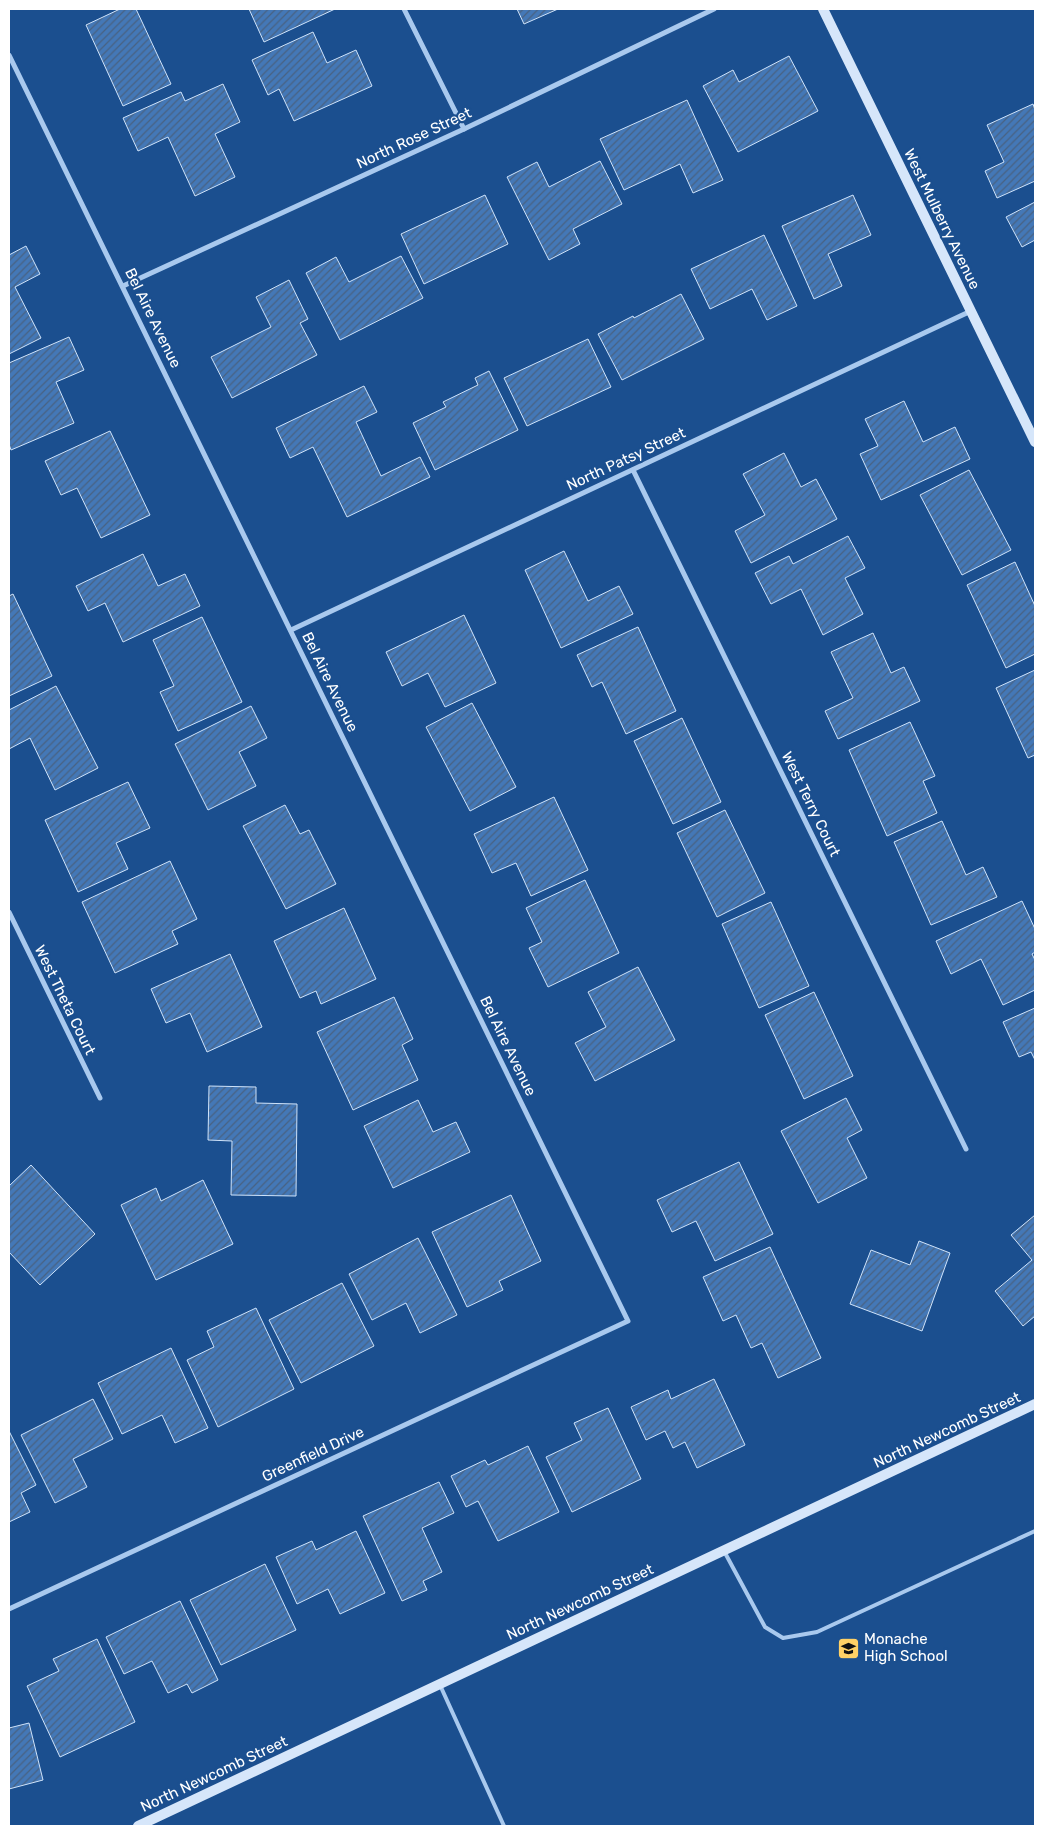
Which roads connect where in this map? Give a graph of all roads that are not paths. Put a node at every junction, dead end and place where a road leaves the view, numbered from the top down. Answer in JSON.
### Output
{"nodes":[{"id":1,"x":404,"y":9,"type":"edge"},
{"id":2,"x":714,"y":9,"type":"edge"},
{"id":3,"x":823,"y":9,"type":"edge"},
{"id":4,"x":9,"y":55,"type":"edge"},
{"id":5,"x":464,"y":129,"type":"junction"},
{"id":6,"x":123,"y":286,"type":"junction"},
{"id":7,"x":971,"y":311,"type":"junction"},
{"id":8,"x":1035,"y":442,"type":"edge"},
{"id":9,"x":633,"y":470,"type":"junction"},
{"id":10,"x":291,"y":630,"type":"junction"},
{"id":11,"x":9,"y":912,"type":"edge"},
{"id":12,"x":100,"y":1098,"type":"dead end"},
{"id":13,"x":966,"y":1149,"type":"dead end"},
{"id":14,"x":628,"y":1321,"type":"joint"},
{"id":15,"x":1035,"y":1404,"type":"edge"},
{"id":16,"x":1035,"y":1531,"type":"edge"},
{"id":17,"x":724,"y":1551,"type":"junction"},
{"id":18,"x":9,"y":1609,"type":"edge"},
{"id":19,"x":440,"y":1684,"type":"junction"},
{"id":20,"x":138,"y":1826,"type":"edge"},
{"id":21,"x":504,"y":1826,"type":"edge"}],
"edges":[{"from":1,"to":5,"type":"street"},
{"from":2,"to":5,"type":"street","name":"North Rose Street"},
{"from":3,"to":7,"type":"main road","name":"West Mulberry Avenue"},
{"from":4,"to":6,"type":"street","name":"Bel Aire Avenue"},
{"from":5,"to":6,"type":"street","name":"North Rose Street"},
{"from":6,"to":10,"type":"street","name":"Bel Aire Avenue"},
{"from":7,"to":8,"type":"main road","name":"West Mulberry Avenue"},
{"from":7,"to":9,"type":"street","name":"North Patsy Street"},
{"from":9,"to":10,"type":"street","name":"North Patsy Street"},
{"from":9,"to":13,"type":"street","name":"West Terry Court"},
{"from":10,"to":14,"type":"street","name":"Bel Aire Avenue"},
{"from":11,"to":12,"type":"street","name":"West Theta Court"},
{"from":14,"to":18,"type":"street","name":"Greenfield Drive"},
{"from":15,"to":17,"type":"main road","name":"North Newcomb Street"},
{"from":16,"to":17,"type":"lane"},
{"from":17,"to":19,"type":"main road","name":"North Newcomb Street"},
{"from":19,"to":20,"type":"main road","name":"North Newcomb Street"},
{"from":19,"to":21,"type":"lane"}]}
